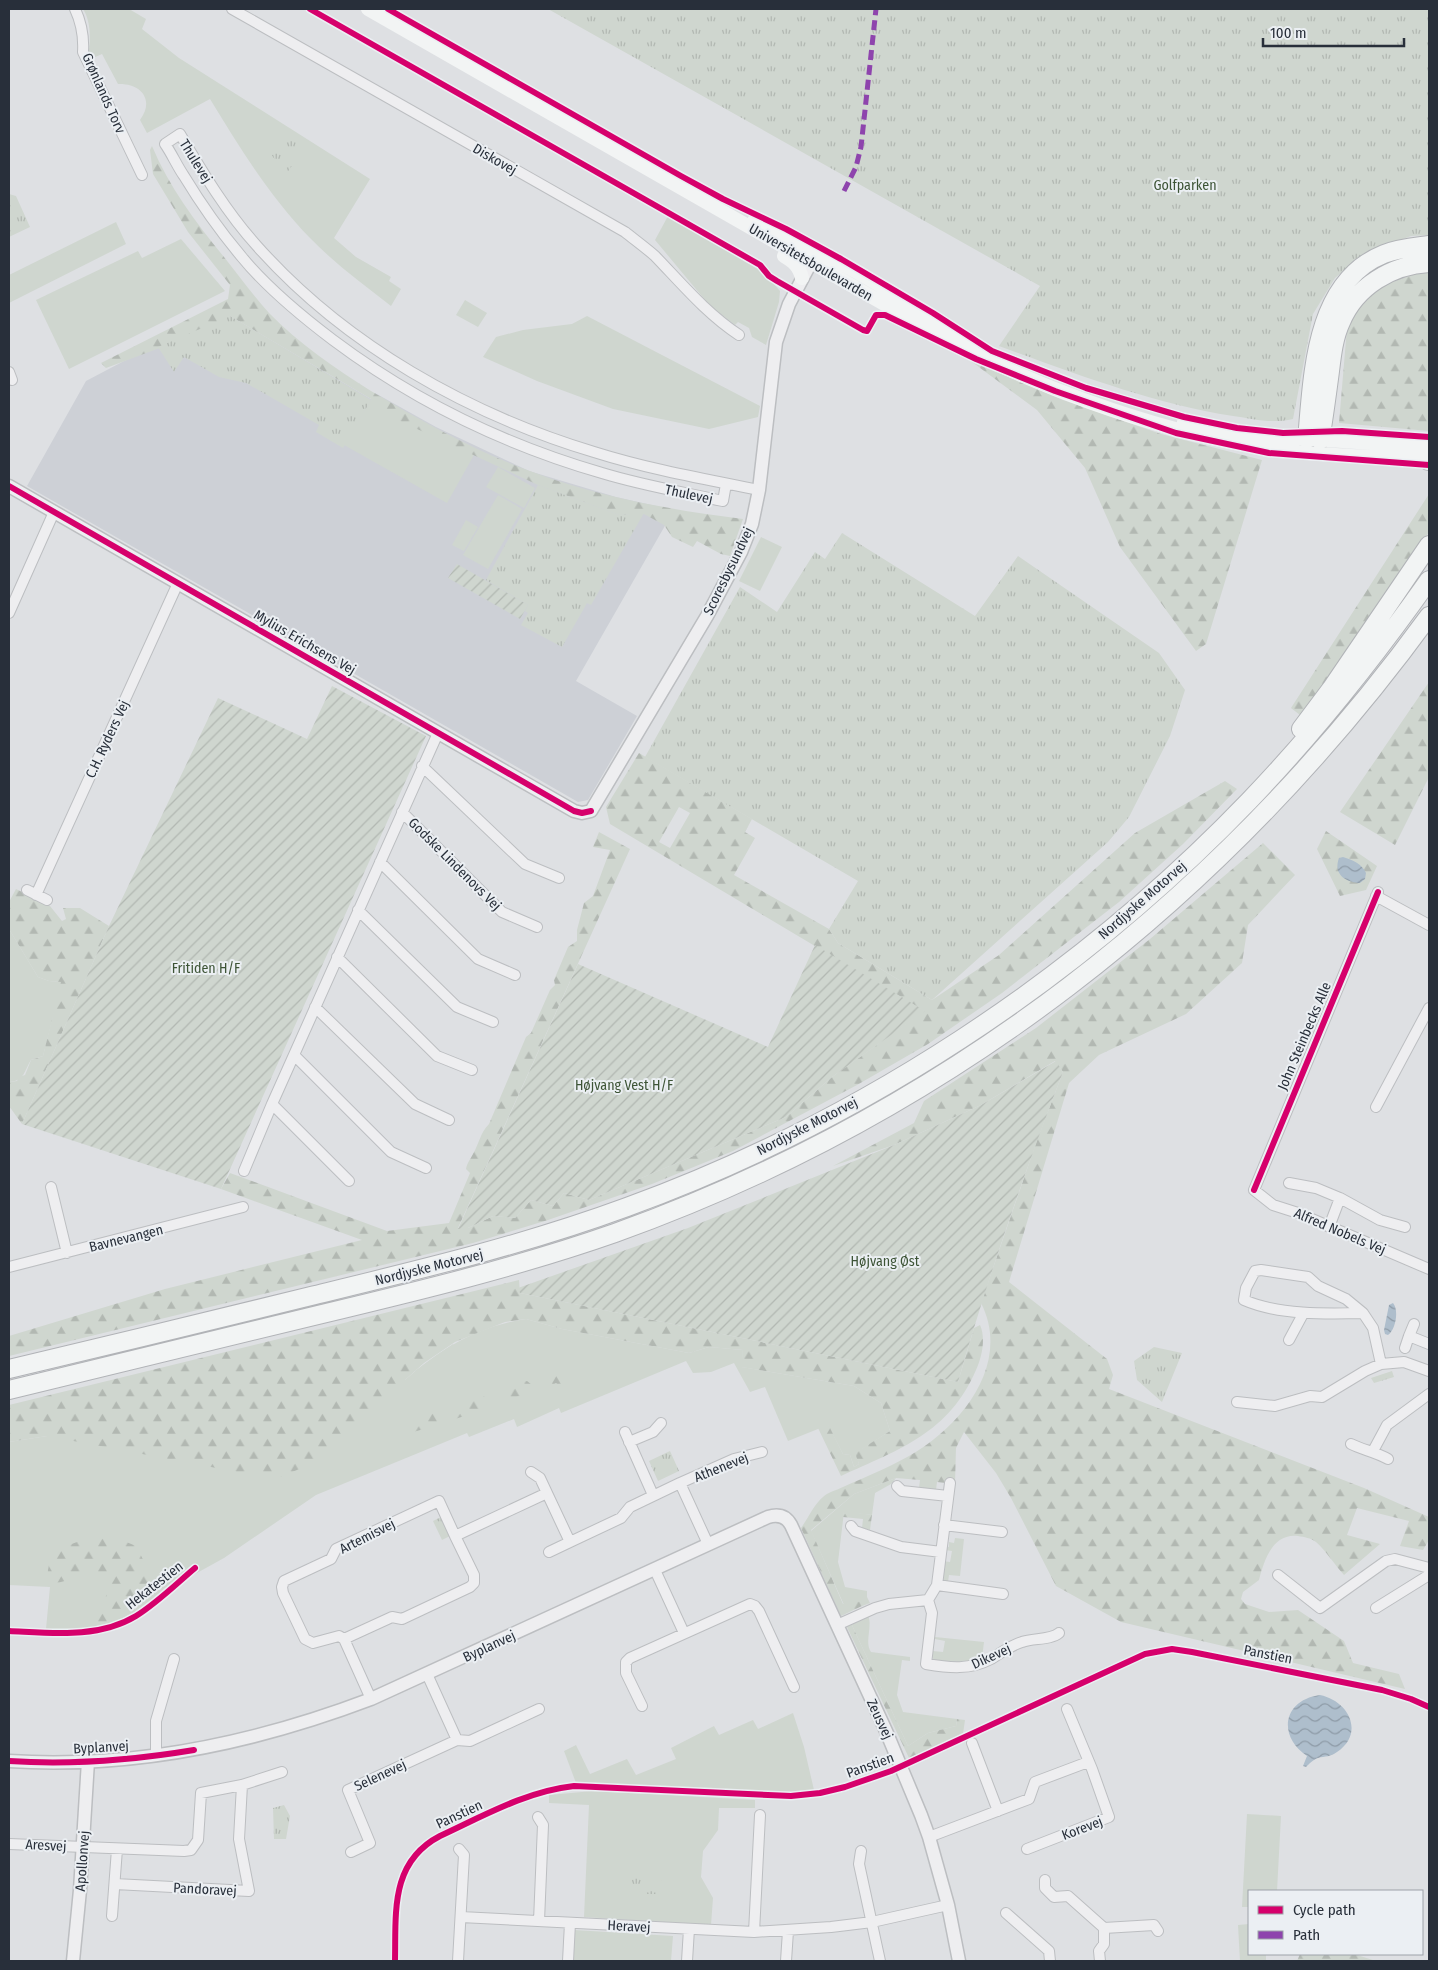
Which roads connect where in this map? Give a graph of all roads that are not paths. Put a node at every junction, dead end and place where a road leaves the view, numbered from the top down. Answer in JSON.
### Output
{"nodes":[{"id":1,"x":75,"y":9,"type":"edge"},
{"id":2,"x":232,"y":9,"type":"edge"},
{"id":3,"x":368,"y":9,"type":"edge"},
{"id":4,"x":142,"y":176,"type":"dead end"},
{"id":5,"x":708,"y":202,"type":"junction"},
{"id":6,"x":1429,"y":245,"type":"edge"},
{"id":7,"x":814,"y":257,"type":"junction"},
{"id":8,"x":1429,"y":263,"type":"edge"},
{"id":9,"x":802,"y":278,"type":"junction"},
{"id":10,"x":739,"y":335,"type":"dead end"},
{"id":11,"x":456,"y":396,"type":"junction"},
{"id":12,"x":448,"y":412,"type":"junction"},
{"id":13,"x":547,"y":437,"type":"junction"},
{"id":14,"x":1313,"y":439,"type":"junction"},
{"id":15,"x":541,"y":453,"type":"junction"},
{"id":16,"x":1429,"y":457,"type":"edge"},
{"id":17,"x":642,"y":466,"type":"junction"},
{"id":18,"x":638,"y":483,"type":"junction"},
{"id":19,"x":726,"y":484,"type":"junction"},
{"id":20,"x":9,"y":486,"type":"edge"},
{"id":21,"x":759,"y":490,"type":"junction"},
{"id":22,"x":54,"y":512,"type":"junction"},
{"id":23,"x":1429,"y":544,"type":"edge"},
{"id":24,"x":1429,"y":580,"type":"edge"},
{"id":25,"x":178,"y":583,"type":"junction"},
{"id":26,"x":9,"y":613,"type":"edge"},
{"id":27,"x":1429,"y":616,"type":"edge"},
{"id":28,"x":1429,"y":637,"type":"edge"},
{"id":29,"x":438,"y":732,"type":"junction"},
{"id":30,"x":1331,"y":742,"type":"junction"},
{"id":31,"x":422,"y":766,"type":"junction"},
{"id":32,"x":591,"y":811,"type":"joint"},
{"id":33,"x":402,"y":812,"type":"junction"},
{"id":34,"x":380,"y":862,"type":"junction"},
{"id":35,"x":559,"y":878,"type":"dead end"},
{"id":36,"x":48,"y":900,"type":"dead end"},
{"id":37,"x":358,"y":910,"type":"junction"},
{"id":38,"x":1429,"y":925,"type":"edge"},
{"id":39,"x":537,"y":927,"type":"dead end"},
{"id":40,"x":338,"y":957,"type":"junction"},
{"id":41,"x":515,"y":975,"type":"dead end"},
{"id":42,"x":1041,"y":983,"type":"junction"},
{"id":43,"x":315,"y":1007,"type":"junction"},
{"id":44,"x":1429,"y":1008,"type":"edge"},
{"id":45,"x":493,"y":1022,"type":"dead end"},
{"id":46,"x":294,"y":1055,"type":"junction"},
{"id":47,"x":472,"y":1070,"type":"dead end"},
{"id":48,"x":272,"y":1104,"type":"junction"},
{"id":49,"x":1376,"y":1106,"type":"dead end"},
{"id":50,"x":449,"y":1120,"type":"dead end"},
{"id":51,"x":426,"y":1168,"type":"dead end"},
{"id":52,"x":244,"y":1171,"type":"dead end"},
{"id":53,"x":349,"y":1180,"type":"dead end"},
{"id":54,"x":1289,"y":1183,"type":"dead end"},
{"id":55,"x":52,"y":1188,"type":"dead end"},
{"id":56,"x":1254,"y":1190,"type":"joint"},
{"id":57,"x":1340,"y":1198,"type":"junction"},
{"id":58,"x":244,"y":1207,"type":"dead end"},
{"id":59,"x":1329,"y":1227,"type":"junction"},
{"id":60,"x":1405,"y":1227,"type":"dead end"},
{"id":61,"x":67,"y":1253,"type":"junction"},
{"id":62,"x":9,"y":1266,"type":"edge"},
{"id":63,"x":1429,"y":1268,"type":"edge"},
{"id":64,"x":1363,"y":1313,"type":"junction"},
{"id":65,"x":1303,"y":1314,"type":"junction"},
{"id":66,"x":1414,"y":1324,"type":"dead end"},
{"id":67,"x":1409,"y":1336,"type":"junction"},
{"id":68,"x":1289,"y":1340,"type":"dead end"},
{"id":69,"x":1429,"y":1344,"type":"edge"},
{"id":70,"x":1405,"y":1348,"type":"dead end"},
{"id":71,"x":1381,"y":1364,"type":"junction"},
{"id":72,"x":9,"y":1369,"type":"edge"},
{"id":73,"x":1429,"y":1371,"type":"edge"},
{"id":74,"x":9,"y":1390,"type":"edge"},
{"id":75,"x":1429,"y":1394,"type":"edge"},
{"id":76,"x":1237,"y":1402,"type":"dead end"},
{"id":77,"x":661,"y":1423,"type":"dead end"},
{"id":78,"x":625,"y":1432,"type":"dead end"},
{"id":79,"x":630,"y":1442,"type":"junction"},
{"id":80,"x":1351,"y":1444,"type":"dead end"},
{"id":81,"x":1373,"y":1451,"type":"junction"},
{"id":82,"x":762,"y":1452,"type":"dead end"},
{"id":83,"x":1388,"y":1459,"type":"dead end"},
{"id":84,"x":531,"y":1472,"type":"dead end"},
{"id":85,"x":680,"y":1483,"type":"junction"},
{"id":86,"x":950,"y":1483,"type":"dead end"},
{"id":87,"x":897,"y":1486,"type":"dead end"},
{"id":88,"x":547,"y":1493,"type":"junction"},
{"id":89,"x":652,"y":1495,"type":"junction"},
{"id":90,"x":948,"y":1496,"type":"junction"},
{"id":91,"x":783,"y":1517,"type":"joint"},
{"id":92,"x":944,"y":1525,"type":"junction"},
{"id":93,"x":851,"y":1526,"type":"dead end"},
{"id":94,"x":1002,"y":1532,"type":"dead end"},
{"id":95,"x":455,"y":1536,"type":"junction"},
{"id":96,"x":570,"y":1542,"type":"junction"},
{"id":97,"x":708,"y":1544,"type":"junction"},
{"id":98,"x":549,"y":1552,"type":"dead end"},
{"id":99,"x":941,"y":1552,"type":"junction"},
{"id":100,"x":1429,"y":1568,"type":"edge"},
{"id":101,"x":655,"y":1570,"type":"junction"},
{"id":102,"x":1429,"y":1574,"type":"edge"},
{"id":103,"x":1278,"y":1575,"type":"dead end"},
{"id":104,"x":937,"y":1585,"type":"junction"},
{"id":105,"x":1003,"y":1594,"type":"dead end"},
{"id":106,"x":928,"y":1600,"type":"junction"},
{"id":107,"x":1376,"y":1608,"type":"dead end"},
{"id":108,"x":837,"y":1625,"type":"junction"},
{"id":109,"x":684,"y":1633,"type":"junction"},
{"id":110,"x":1059,"y":1633,"type":"dead end"},
{"id":111,"x":344,"y":1639,"type":"junction"},
{"id":112,"x":174,"y":1659,"type":"dead end"},
{"id":113,"x":427,"y":1674,"type":"junction"},
{"id":114,"x":794,"y":1687,"type":"dead end"},
{"id":115,"x":371,"y":1699,"type":"junction"},
{"id":116,"x":642,"y":1706,"type":"dead end"},
{"id":117,"x":539,"y":1709,"type":"dead end"},
{"id":118,"x":1067,"y":1709,"type":"dead end"},
{"id":119,"x":457,"y":1740,"type":"junction"},
{"id":120,"x":972,"y":1743,"type":"dead end"},
{"id":121,"x":156,"y":1756,"type":"junction"},
{"id":122,"x":9,"y":1761,"type":"edge"},
{"id":123,"x":88,"y":1761,"type":"junction"},
{"id":124,"x":1088,"y":1762,"type":"junction"},
{"id":125,"x":282,"y":1772,"type":"dead end"},
{"id":126,"x":242,"y":1785,"type":"junction"},
{"id":127,"x":998,"y":1811,"type":"junction"},
{"id":128,"x":760,"y":1815,"type":"dead end"},
{"id":129,"x":538,"y":1817,"type":"dead end"},
{"id":130,"x":929,"y":1837,"type":"junction"},
{"id":131,"x":9,"y":1844,"type":"edge"},
{"id":132,"x":83,"y":1847,"type":"junction"},
{"id":133,"x":117,"y":1849,"type":"junction"},
{"id":134,"x":459,"y":1849,"type":"dead end"},
{"id":135,"x":1027,"y":1849,"type":"dead end"},
{"id":136,"x":861,"y":1851,"type":"dead end"},
{"id":137,"x":350,"y":1852,"type":"dead end"},
{"id":138,"x":1045,"y":1880,"type":"dead end"},
{"id":139,"x":115,"y":1884,"type":"junction"},
{"id":140,"x":948,"y":1905,"type":"junction"},
{"id":141,"x":1006,"y":1913,"type":"dead end"},
{"id":142,"x":112,"y":1916,"type":"dead end"},
{"id":143,"x":460,"y":1917,"type":"junction"},
{"id":144,"x":539,"y":1921,"type":"junction"},
{"id":145,"x":872,"y":1922,"type":"junction"},
{"id":146,"x":570,"y":1923,"type":"junction"},
{"id":147,"x":1104,"y":1928,"type":"junction"},
{"id":148,"x":688,"y":1929,"type":"junction"},
{"id":149,"x":788,"y":1931,"type":"junction"},
{"id":150,"x":1158,"y":1931,"type":"dead end"},
{"id":151,"x":754,"y":1932,"type":"junction"},
{"id":152,"x":72,"y":1961,"type":"edge"},
{"id":153,"x":458,"y":1961,"type":"edge"},
{"id":154,"x":568,"y":1961,"type":"edge"},
{"id":155,"x":687,"y":1961,"type":"edge"},
{"id":156,"x":786,"y":1961,"type":"edge"},
{"id":157,"x":880,"y":1961,"type":"edge"},
{"id":158,"x":959,"y":1961,"type":"edge"},
{"id":159,"x":1050,"y":1961,"type":"edge"},
{"id":160,"x":1100,"y":1961,"type":"edge"}],
"edges":[{"from":1,"to":4,"type":"street","name":"Grønlands Torv"},
{"from":2,"to":10,"type":"street","name":"Diskovej"},
{"from":3,"to":5,"type":"main road","name":"Universitetsboulevarden"},
{"from":5,"to":7,"type":"main road","name":"Universitetsboulevarden"},
{"from":5,"to":9,"type":"main road"},
{"from":6,"to":14,"type":"highway"},
{"from":7,"to":9,"type":"street","name":"Scoresbysundvej"},
{"from":7,"to":14,"type":"main road","name":"Universitetsboulevarden"},
{"from":7,"to":16,"type":"main road","name":"Universitetsboulevarden"},
{"from":8,"to":14,"type":"highway"},
{"from":9,"to":21,"type":"street","name":"Scoresbysundvej"},
{"from":11,"to":12,"type":"street"},
{"from":11,"to":12,"type":"street","name":"Thulevej"},
{"from":11,"to":13,"type":"street","name":"Thulevej"},
{"from":12,"to":15,"type":"street","name":"Thulevej"},
{"from":13,"to":15,"type":"street"},
{"from":13,"to":17,"type":"street","name":"Thulevej"},
{"from":14,"to":16,"type":"main road","name":"Universitetsboulevarden"},
{"from":15,"to":18,"type":"street","name":"Thulevej"},
{"from":17,"to":18,"type":"street"},
{"from":17,"to":19,"type":"street","name":"Thulevej"},
{"from":18,"to":19,"type":"street","name":"Thulevej"},
{"from":19,"to":21,"type":"street","name":"Thulevej"},
{"from":20,"to":22,"type":"street","name":"Mylius Erichsens Vej"},
{"from":21,"to":32,"type":"street","name":"Scoresbysundvej"},
{"from":22,"to":25,"type":"street","name":"Mylius Erichsens Vej"},
{"from":22,"to":26,"type":"street"},
{"from":23,"to":42,"type":"highway"},
{"from":24,"to":42,"type":"highway","name":"Nordjyske Motorvej"},
{"from":25,"to":29,"type":"street","name":"Mylius Erichsens Vej"},
{"from":25,"to":36,"type":"street","name":"C.H. Ryders Vej"},
{"from":27,"to":30,"type":"highway","name":"Nordjyske Motorvej"},
{"from":28,"to":30,"type":"highway"},
{"from":29,"to":31,"type":"street","name":"Godske Lindenovs Vej"},
{"from":29,"to":32,"type":"street","name":"Mylius Erichsens Vej"},
{"from":30,"to":74,"type":"highway","name":"Nordjyske Motorvej"},
{"from":31,"to":33,"type":"street","name":"Godske Lindenovs Vej"},
{"from":31,"to":35,"type":"street"},
{"from":33,"to":34,"type":"street","name":"Godske Lindenovs Vej"},
{"from":33,"to":39,"type":"street","name":"Godske Lindenovs Vej"},
{"from":34,"to":37,"type":"street","name":"Godske Lindenovs Vej"},
{"from":34,"to":41,"type":"street"},
{"from":37,"to":40,"type":"street","name":"Godske Lindenovs Vej"},
{"from":37,"to":45,"type":"street"},
{"from":38,"to":56,"type":"street","name":"John Steinbecks Alle"},
{"from":40,"to":43,"type":"street","name":"Godske Lindenovs Vej"},
{"from":40,"to":47,"type":"street"},
{"from":42,"to":72,"type":"highway","name":"Nordjyske Motorvej"},
{"from":43,"to":46,"type":"street","name":"Godske Lindenovs Vej"},
{"from":43,"to":50,"type":"street"},
{"from":44,"to":49,"type":"street"},
{"from":46,"to":48,"type":"street","name":"Godske Lindenovs Vej"},
{"from":46,"to":51,"type":"street"},
{"from":48,"to":52,"type":"street","name":"Godske Lindenovs Vej"},
{"from":48,"to":53,"type":"street"},
{"from":54,"to":57,"type":"street"},
{"from":55,"to":61,"type":"street"},
{"from":56,"to":59,"type":"street","name":"Alfred Nobels Vej"},
{"from":57,"to":59,"type":"street"},
{"from":57,"to":60,"type":"street"},
{"from":58,"to":61,"type":"street","name":"Bavnevangen"},
{"from":59,"to":63,"type":"street","name":"Alfred Nobels Vej"},
{"from":61,"to":62,"type":"street","name":"Bavnevangen"},
{"from":64,"to":65,"type":"street"},
{"from":64,"to":65,"type":"street"},
{"from":64,"to":71,"type":"street"},
{"from":65,"to":68,"type":"street"},
{"from":66,"to":67,"type":"street"},
{"from":67,"to":69,"type":"street"},
{"from":67,"to":70,"type":"street"},
{"from":71,"to":73,"type":"street"},
{"from":71,"to":76,"type":"street"},
{"from":75,"to":81,"type":"street"},
{"from":77,"to":79,"type":"street"},
{"from":78,"to":79,"type":"street"},
{"from":79,"to":89,"type":"street"},
{"from":80,"to":81,"type":"street"},
{"from":81,"to":83,"type":"street"},
{"from":82,"to":85,"type":"street","name":"Athenevej"},
{"from":84,"to":88,"type":"street"},
{"from":85,"to":89,"type":"street","name":"Athenevej"},
{"from":85,"to":97,"type":"street","name":"Athenevej"},
{"from":86,"to":90,"type":"street"},
{"from":87,"to":90,"type":"street"},
{"from":88,"to":95,"type":"street"},
{"from":88,"to":96,"type":"street"},
{"from":89,"to":96,"type":"street","name":"Athenevej"},
{"from":90,"to":92,"type":"street"},
{"from":91,"to":97,"type":"street","name":"Byplanvej"},
{"from":91,"to":108,"type":"street","name":"Zeusvej"},
{"from":92,"to":94,"type":"street"},
{"from":92,"to":99,"type":"street"},
{"from":93,"to":99,"type":"street"},
{"from":95,"to":111,"type":"street","name":"Artemisvej"},
{"from":95,"to":111,"type":"street","name":"Artemisvej"},
{"from":96,"to":98,"type":"street","name":"Athenevej"},
{"from":97,"to":101,"type":"street","name":"Byplanvej"},
{"from":99,"to":104,"type":"street"},
{"from":100,"to":103,"type":"street"},
{"from":101,"to":109,"type":"street"},
{"from":101,"to":113,"type":"street","name":"Byplanvej"},
{"from":102,"to":107,"type":"street"},
{"from":104,"to":105,"type":"street"},
{"from":104,"to":106,"type":"street"},
{"from":106,"to":108,"type":"street"},
{"from":106,"to":110,"type":"street","name":"Dikevej"},
{"from":108,"to":130,"type":"street","name":"Zeusvej"},
{"from":109,"to":114,"type":"street"},
{"from":109,"to":116,"type":"street"},
{"from":111,"to":115,"type":"street"},
{"from":112,"to":121,"type":"street"},
{"from":113,"to":115,"type":"street","name":"Byplanvej"},
{"from":113,"to":119,"type":"street"},
{"from":115,"to":121,"type":"street","name":"Byplanvej"},
{"from":117,"to":119,"type":"street","name":"Selenevej"},
{"from":118,"to":124,"type":"street","name":"Korevej"},
{"from":119,"to":137,"type":"street","name":"Selenevej"},
{"from":120,"to":127,"type":"street"},
{"from":121,"to":123,"type":"street","name":"Byplanvej"},
{"from":122,"to":123,"type":"street","name":"Byplanvej"},
{"from":123,"to":132,"type":"street","name":"Apollonvej"},
{"from":124,"to":127,"type":"street"},
{"from":124,"to":135,"type":"street","name":"Korevej"},
{"from":125,"to":126,"type":"street"},
{"from":126,"to":133,"type":"street"},
{"from":126,"to":139,"type":"street","name":"Pandoravej"},
{"from":127,"to":130,"type":"street"},
{"from":128,"to":151,"type":"street"},
{"from":129,"to":144,"type":"street"},
{"from":130,"to":140,"type":"street","name":"Zeusvej"},
{"from":131,"to":132,"type":"street","name":"Aresvej"},
{"from":132,"to":133,"type":"street"},
{"from":132,"to":152,"type":"street","name":"Apollonvej"},
{"from":133,"to":139,"type":"street"},
{"from":134,"to":143,"type":"street"},
{"from":136,"to":145,"type":"street"},
{"from":138,"to":147,"type":"street"},
{"from":139,"to":142,"type":"street"},
{"from":140,"to":145,"type":"street","name":"Heravej"},
{"from":140,"to":158,"type":"street","name":"Zeusvej"},
{"from":141,"to":159,"type":"street"},
{"from":143,"to":144,"type":"street","name":"Heravej"},
{"from":143,"to":153,"type":"street"},
{"from":144,"to":146,"type":"street","name":"Heravej"},
{"from":145,"to":149,"type":"street","name":"Heravej"},
{"from":145,"to":157,"type":"street"},
{"from":146,"to":148,"type":"street","name":"Heravej"},
{"from":146,"to":154,"type":"street"},
{"from":147,"to":150,"type":"street"},
{"from":147,"to":160,"type":"street"},
{"from":148,"to":151,"type":"street","name":"Heravej"},
{"from":148,"to":155,"type":"street"},
{"from":149,"to":151,"type":"street","name":"Heravej"},
{"from":149,"to":156,"type":"street"}]}
